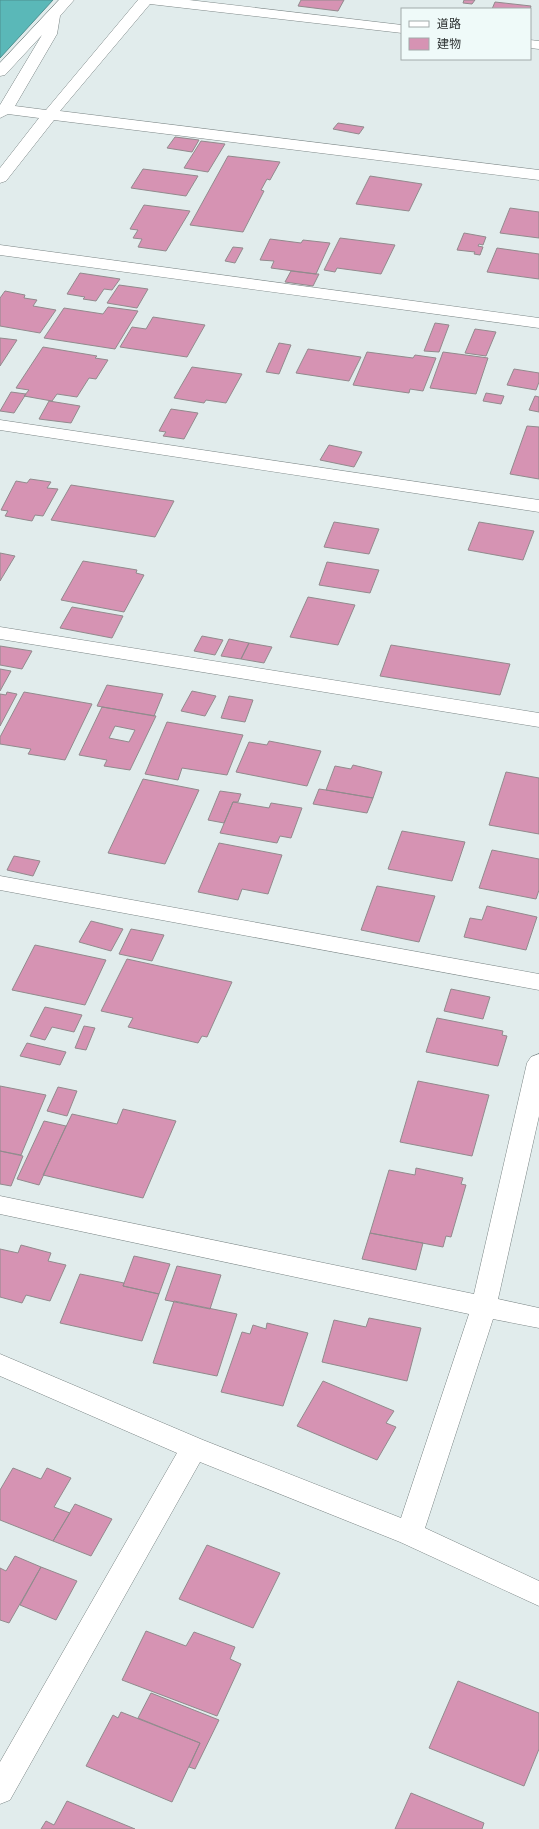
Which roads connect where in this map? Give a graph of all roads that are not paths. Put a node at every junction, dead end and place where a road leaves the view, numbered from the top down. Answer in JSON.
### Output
{"nodes":[{"id":1,"x":67,"y":0,"type":"edge"},
{"id":2,"x":146,"y":0,"type":"edge"},
{"id":3,"x":153,"y":0,"type":"edge"},
{"id":4,"x":53,"y":16,"type":"junction"},
{"id":5,"x":401,"y":29,"type":"edge"},
{"id":6,"x":0,"y":72,"type":"edge"},
{"id":7,"x":3,"y":111,"type":"edge"},
{"id":8,"x":50,"y":114,"type":"junction"},
{"id":9,"x":539,"y":175,"type":"edge"},
{"id":10,"x":0,"y":178,"type":"edge"},
{"id":11,"x":0,"y":250,"type":"edge"},
{"id":12,"x":539,"y":323,"type":"edge"},
{"id":13,"x":0,"y":425,"type":"edge"},
{"id":14,"x":539,"y":506,"type":"edge"},
{"id":15,"x":0,"y":633,"type":"edge"},
{"id":16,"x":539,"y":720,"type":"edge"},
{"id":17,"x":0,"y":883,"type":"edge"},
{"id":18,"x":539,"y":982,"type":"edge"},
{"id":19,"x":539,"y":1063,"type":"edge"},
{"id":20,"x":0,"y":1205,"type":"edge"},
{"id":21,"x":484,"y":1307,"type":"junction"},
{"id":22,"x":539,"y":1318,"type":"edge"},
{"id":23,"x":0,"y":1365,"type":"edge"},
{"id":24,"x":194,"y":1448,"type":"junction"},
{"id":25,"x":410,"y":1534,"type":"junction"},
{"id":26,"x":539,"y":1594,"type":"edge"},
{"id":27,"x":0,"y":1790,"type":"edge"}],
"edges":[{"from":1,"to":4,"type":"street"},
{"from":2,"to":8,"type":"street"},
{"from":3,"to":5,"type":"street"},
{"from":4,"to":6,"type":"street"},
{"from":4,"to":7,"type":"street"},
{"from":7,"to":8,"type":"street"},
{"from":8,"to":9,"type":"street"},
{"from":8,"to":10,"type":"street"},
{"from":11,"to":12,"type":"street"},
{"from":13,"to":14,"type":"street"},
{"from":15,"to":16,"type":"street"},
{"from":17,"to":18,"type":"street"},
{"from":19,"to":21,"type":"street"},
{"from":20,"to":21,"type":"street"},
{"from":21,"to":22,"type":"street"},
{"from":21,"to":25,"type":"street"},
{"from":23,"to":24,"type":"street"},
{"from":24,"to":25,"type":"street"},
{"from":24,"to":27,"type":"street"},
{"from":25,"to":26,"type":"street"}]}
